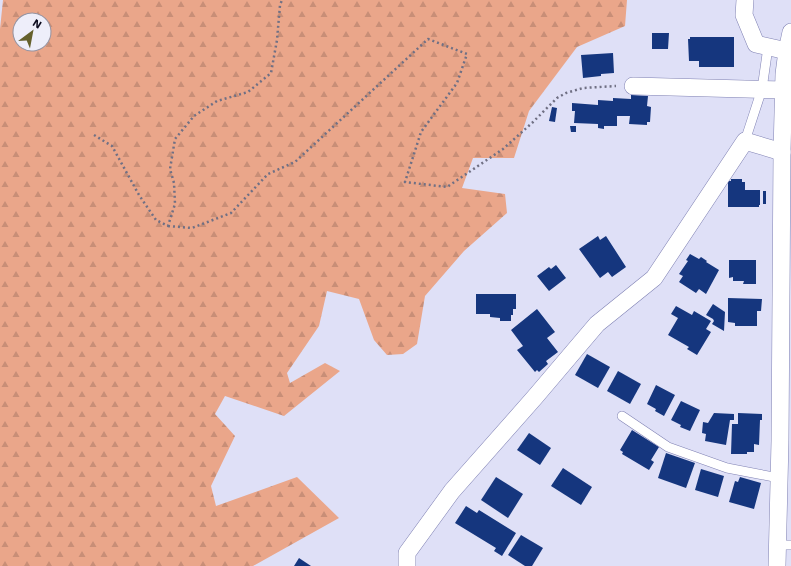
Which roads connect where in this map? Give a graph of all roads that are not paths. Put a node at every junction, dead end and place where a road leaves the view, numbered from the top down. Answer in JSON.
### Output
{"nodes":[{"id":1,"x":745,"y":0,"type":"edge"},
{"id":2,"x":791,"y":33,"type":"edge"},
{"id":3,"x":768,"y":47,"type":"junction"},
{"id":4,"x":786,"y":52,"type":"junction"},
{"id":5,"x":633,"y":86,"type":"road end"},
{"id":6,"x":762,"y":89,"type":"junction"},
{"id":7,"x":784,"y":90,"type":"junction"},
{"id":8,"x":745,"y":140,"type":"junction"},
{"id":9,"x":782,"y":152,"type":"junction"},
{"id":10,"x":786,"y":296,"type":"edge"},
{"id":11,"x":786,"y":325,"type":"edge"},
{"id":12,"x":622,"y":416,"type":"dead end"},
{"id":13,"x":779,"y":478,"type":"junction"},
{"id":14,"x":785,"y":545,"type":"edge"},
{"id":15,"x":407,"y":566,"type":"edge"},
{"id":16,"x":777,"y":566,"type":"edge"}],
"edges":[{"from":1,"to":3,"type":"street"},
{"from":2,"to":4,"type":"street"},
{"from":3,"to":4,"type":"street"},
{"from":3,"to":6,"type":"lane"},
{"from":4,"to":7,"type":"street"},
{"from":5,"to":6,"type":"street"},
{"from":6,"to":7,"type":"street"},
{"from":6,"to":8,"type":"lane"},
{"from":7,"to":9,"type":"street"},
{"from":8,"to":9,"type":"street"},
{"from":8,"to":15,"type":"street"},
{"from":9,"to":10,"type":"street"},
{"from":10,"to":11,"type":"street"},
{"from":11,"to":13,"type":"street"},
{"from":12,"to":13,"type":"lane"},
{"from":13,"to":14,"type":"street"},
{"from":14,"to":16,"type":"street"}]}
